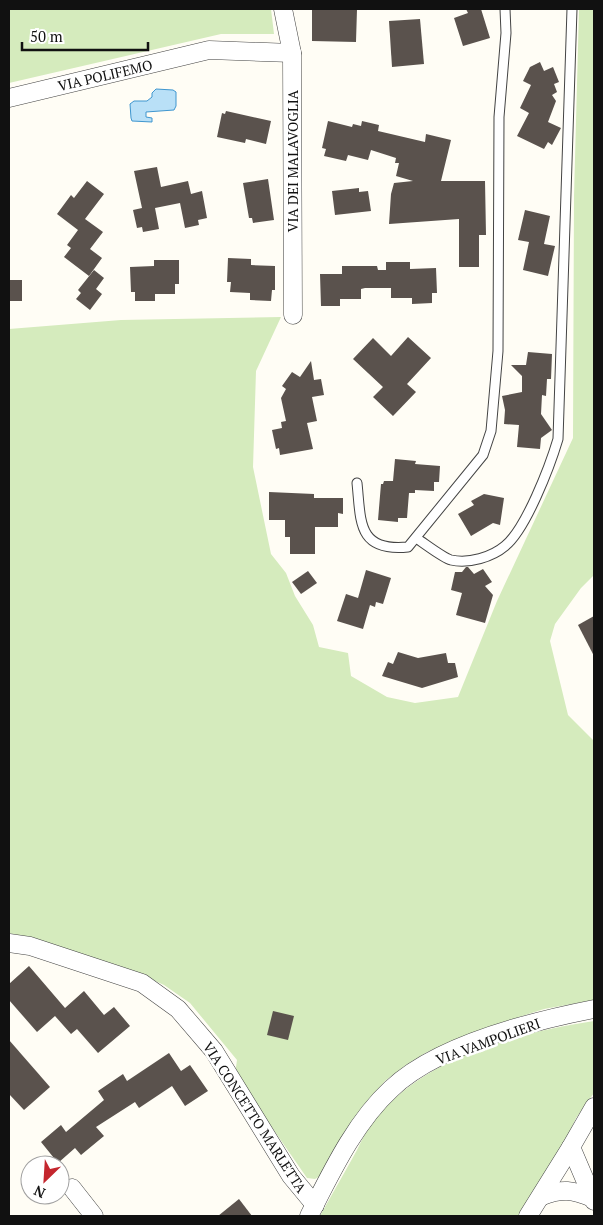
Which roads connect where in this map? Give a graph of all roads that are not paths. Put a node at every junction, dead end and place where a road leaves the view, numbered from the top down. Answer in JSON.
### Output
{"nodes":[{"id":1,"x":283,"y":9,"type":"edge"},
{"id":2,"x":505,"y":9,"type":"edge"},
{"id":3,"x":572,"y":9,"type":"edge"},
{"id":4,"x":292,"y":52,"type":"junction"},
{"id":5,"x":9,"y":98,"type":"edge"},
{"id":6,"x":293,"y":315,"type":"dead end"},
{"id":7,"x":357,"y":483,"type":"dead end"},
{"id":8,"x":416,"y":538,"type":"junction"},
{"id":9,"x":9,"y":943,"type":"edge"},
{"id":10,"x":594,"y":1009,"type":"edge"},
{"id":11,"x":594,"y":1107,"type":"edge"},
{"id":12,"x":571,"y":1147,"type":"junction"},
{"id":13,"x":72,"y":1188,"type":"dead end"},
{"id":14,"x":542,"y":1196,"type":"junction"},
{"id":15,"x":593,"y":1199,"type":"edge"},
{"id":16,"x":312,"y":1211,"type":"edge"},
{"id":17,"x":94,"y":1216,"type":"edge"},
{"id":18,"x":528,"y":1216,"type":"edge"}],
"edges":[{"from":1,"to":4,"type":"street","name":"VIA DEI MALAVOGLIA"},
{"from":2,"to":8,"type":"lane"},
{"from":3,"to":8,"type":"lane"},
{"from":4,"to":5,"type":"street","name":"VIA POLIFEMO"},
{"from":4,"to":6,"type":"street","name":"VIA DEI MALAVOGLIA"},
{"from":7,"to":8,"type":"lane"},
{"from":9,"to":16,"type":"street","name":"VIA CONCETTO MARLETTA"},
{"from":10,"to":16,"type":"street","name":"VIA VAMPOLIERI"},
{"from":11,"to":12,"type":"street"},
{"from":12,"to":14,"type":"street"},
{"from":12,"to":15,"type":"street"},
{"from":13,"to":17,"type":"street"},
{"from":14,"to":15,"type":"street"},
{"from":14,"to":18,"type":"street"}]}
